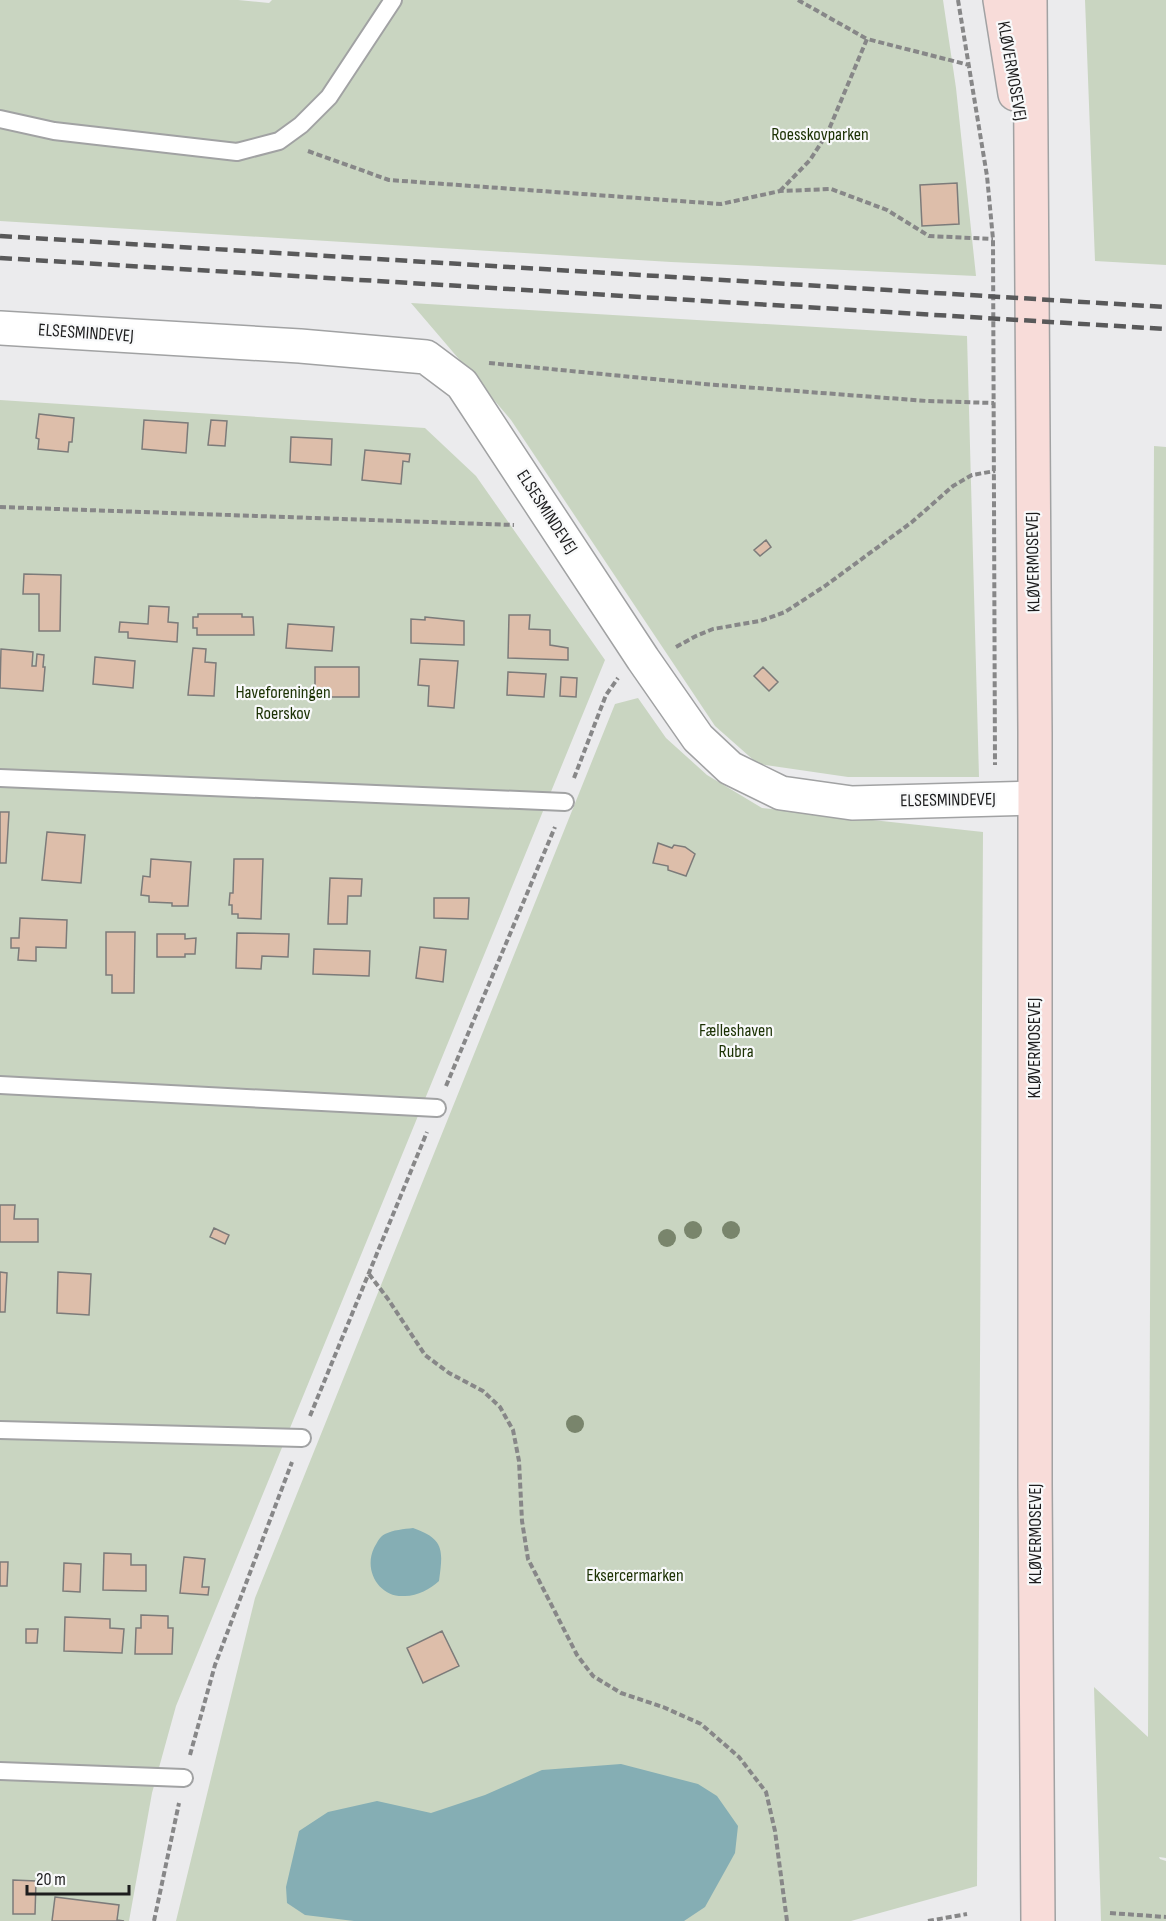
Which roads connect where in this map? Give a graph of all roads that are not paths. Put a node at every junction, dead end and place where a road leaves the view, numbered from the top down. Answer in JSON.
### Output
{"nodes":[{"id":1,"x":393,"y":0,"type":"edge"},
{"id":2,"x":1000,"y":0,"type":"edge"},
{"id":3,"x":1030,"y":0,"type":"edge"},
{"id":4,"x":0,"y":119,"type":"edge"},
{"id":5,"x":1031,"y":178,"type":"junction"},
{"id":6,"x":0,"y":328,"type":"edge"},
{"id":7,"x":0,"y":778,"type":"edge"},
{"id":8,"x":1034,"y":798,"type":"junction"},
{"id":9,"x":565,"y":802,"type":"road end"},
{"id":10,"x":0,"y":1084,"type":"edge"},
{"id":11,"x":437,"y":1108,"type":"road end"},
{"id":12,"x":0,"y":1430,"type":"edge"},
{"id":13,"x":302,"y":1438,"type":"road end"},
{"id":14,"x":0,"y":1771,"type":"edge"},
{"id":15,"x":184,"y":1778,"type":"road end"},
{"id":16,"x":1038,"y":1920,"type":"edge"}],
"edges":[{"from":1,"to":4,"type":"lane"},
{"from":2,"to":5,"type":"main road","name":"KLØVERMOSEVEJ"},
{"from":3,"to":5,"type":"main road","name":"KLØVERMOSEVEJ"},
{"from":5,"to":8,"type":"main road","name":"KLØVERMOSEVEJ"},
{"from":6,"to":8,"type":"street","name":"ELSESMINDEVEJ"},
{"from":7,"to":9,"type":"lane"},
{"from":8,"to":16,"type":"main road","name":"KLØVERMOSEVEJ"},
{"from":10,"to":11,"type":"lane"},
{"from":12,"to":13,"type":"lane"},
{"from":14,"to":15,"type":"lane"}]}
